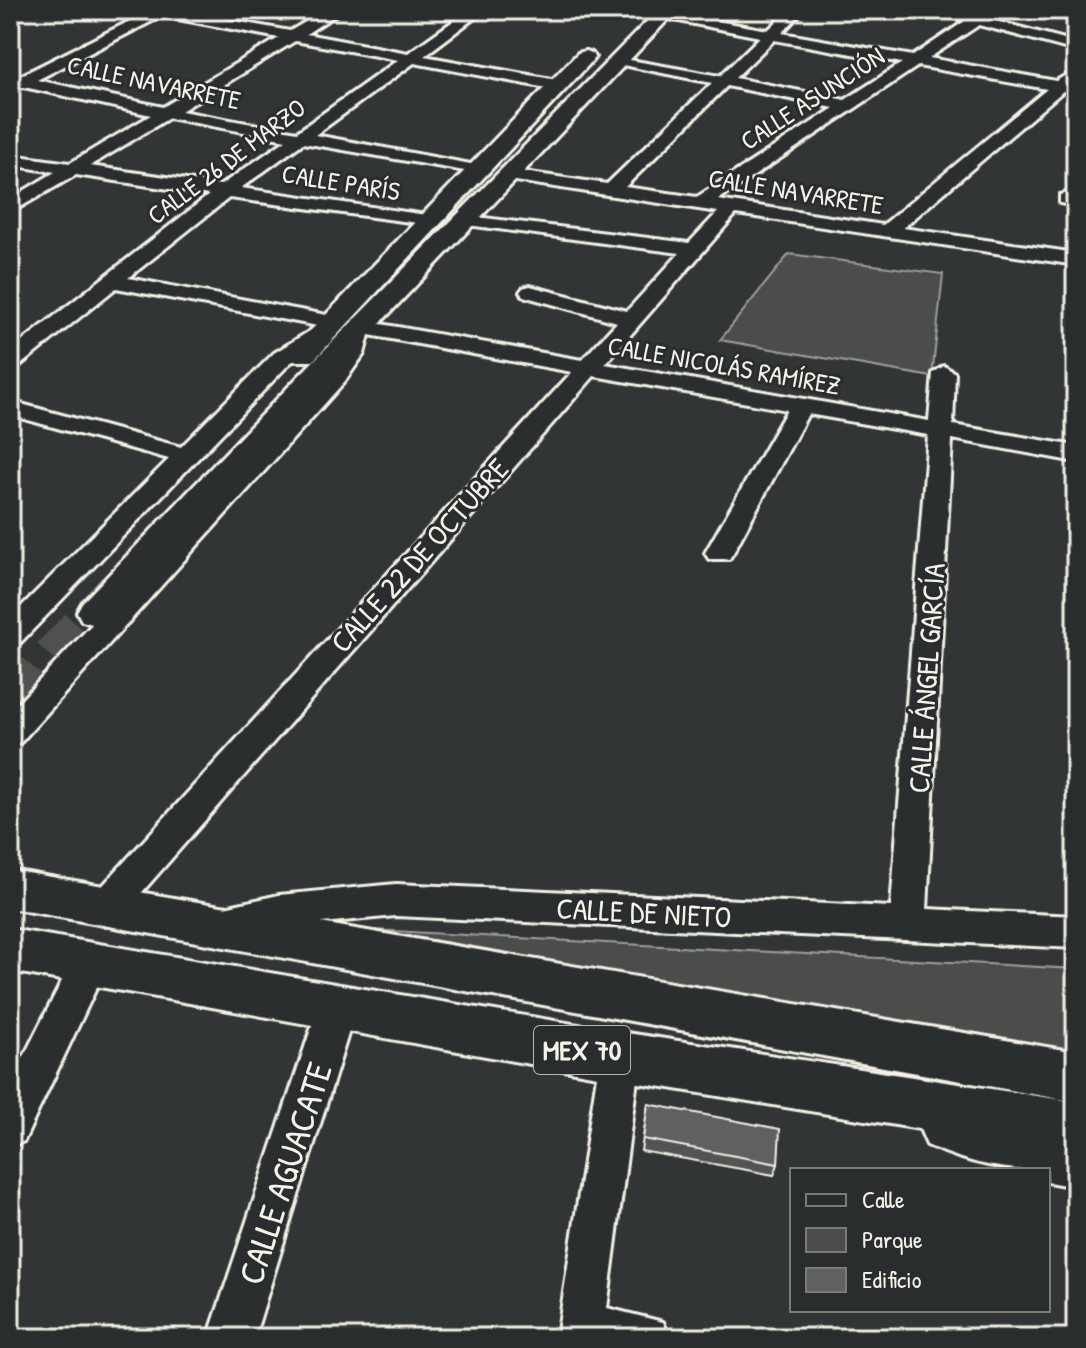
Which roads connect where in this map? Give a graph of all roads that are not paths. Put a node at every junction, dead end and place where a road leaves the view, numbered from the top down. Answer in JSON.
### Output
{"nodes":[{"id":1,"x":16,"y":10,"type":"edge"},
{"id":2,"x":313,"y":10,"type":"edge"},
{"id":3,"x":336,"y":10,"type":"edge"},
{"id":4,"x":478,"y":10,"type":"edge"},
{"id":5,"x":631,"y":10,"type":"edge"},
{"id":6,"x":797,"y":10,"type":"edge"},
{"id":7,"x":939,"y":10,"type":"edge"},
{"id":8,"x":992,"y":10,"type":"edge"},
{"id":9,"x":158,"y":11,"type":"edge"},
{"id":10,"x":10,"y":13,"type":"edge"},
{"id":11,"x":665,"y":13,"type":"edge"},
{"id":12,"x":977,"y":20,"type":"junction"},
{"id":13,"x":273,"y":33,"type":"junction"},
{"id":14,"x":771,"y":35,"type":"junction"},
{"id":15,"x":292,"y":36,"type":"junction"},
{"id":16,"x":1076,"y":47,"type":"edge"},
{"id":17,"x":412,"y":59,"type":"junction"},
{"id":18,"x":618,"y":60,"type":"junction"},
{"id":19,"x":917,"y":61,"type":"junction"},
{"id":20,"x":1076,"y":73,"type":"edge"},
{"id":21,"x":723,"y":81,"type":"junction"},
{"id":22,"x":14,"y":83,"type":"edge"},
{"id":23,"x":557,"y":85,"type":"junction"},
{"id":24,"x":1068,"y":88,"type":"edge"},
{"id":25,"x":845,"y":105,"type":"junction"},
{"id":26,"x":142,"y":108,"type":"junction"},
{"id":27,"x":162,"y":112,"type":"junction"},
{"id":28,"x":299,"y":138,"type":"junction"},
{"id":29,"x":10,"y":160,"type":"edge"},
{"id":30,"x":44,"y":165,"type":"junction"},
{"id":31,"x":69,"y":169,"type":"junction"},
{"id":32,"x":476,"y":170,"type":"junction"},
{"id":33,"x":509,"y":175,"type":"junction"},
{"id":34,"x":10,"y":187,"type":"edge"},
{"id":35,"x":227,"y":190,"type":"junction"},
{"id":36,"x":611,"y":190,"type":"junction"},
{"id":37,"x":701,"y":203,"type":"junction"},
{"id":38,"x":10,"y":207,"type":"edge"},
{"id":39,"x":732,"y":207,"type":"junction"},
{"id":40,"x":467,"y":219,"type":"junction"},
{"id":41,"x":426,"y":221,"type":"junction"},
{"id":42,"x":886,"y":232,"type":"junction"},
{"id":43,"x":692,"y":249,"type":"junction"},
{"id":44,"x":1076,"y":259,"type":"edge"},
{"id":45,"x":110,"y":281,"type":"junction"},
{"id":46,"x":530,"y":292,"type":"dead end"},
{"id":47,"x":632,"y":319,"type":"junction"},
{"id":48,"x":328,"y":327,"type":"junction"},
{"id":49,"x":362,"y":331,"type":"junction"},
{"id":50,"x":10,"y":362,"type":"edge"},
{"id":51,"x":584,"y":369,"type":"junction"},
{"id":52,"x":944,"y":373,"type":"dead end"},
{"id":53,"x":800,"y":407,"type":"junction"},
{"id":54,"x":10,"y":408,"type":"edge"},
{"id":55,"x":943,"y":431,"type":"junction"},
{"id":56,"x":1076,"y":454,"type":"edge"},
{"id":57,"x":184,"y":455,"type":"junction"},
{"id":58,"x":719,"y":553,"type":"dead end"},
{"id":59,"x":10,"y":636,"type":"edge"},
{"id":60,"x":10,"y":733,"type":"edge"},
{"id":61,"x":10,"y":889,"type":"edge"},
{"id":62,"x":109,"y":904,"type":"junction"},
{"id":63,"x":212,"y":923,"type":"junction"},
{"id":64,"x":908,"y":924,"type":"junction"},
{"id":65,"x":1076,"y":932,"type":"edge"},
{"id":66,"x":10,"y":950,"type":"edge"},
{"id":67,"x":89,"y":965,"type":"junction"},
{"id":68,"x":337,"y":1008,"type":"junction"},
{"id":69,"x":620,"y":1056,"type":"junction"},
{"id":70,"x":1076,"y":1077,"type":"edge"},
{"id":71,"x":864,"y":1095,"type":"junction"},
{"id":72,"x":10,"y":1127,"type":"edge"},
{"id":73,"x":1076,"y":1128,"type":"edge"},
{"id":74,"x":1076,"y":1161,"type":"edge"},
{"id":75,"x":581,"y":1332,"type":"edge"},
{"id":76,"x":231,"y":1338,"type":"edge"},
{"id":77,"x":647,"y":1338,"type":"edge"}],
"edges":[{"from":1,"to":10,"type":"street"},
{"from":2,"to":13,"type":"street"},
{"from":3,"to":15,"type":"street"},
{"from":4,"to":17,"type":"street","name":"CALLE 26 DE MARZO"},
{"from":5,"to":11,"type":"street"},
{"from":5,"to":23,"type":"main road"},
{"from":6,"to":14,"type":"street"},
{"from":7,"to":12,"type":"street"},
{"from":8,"to":12,"type":"street","name":"CALLE ASUNCIÓN"},
{"from":9,"to":13,"type":"street"},
{"from":9,"to":22,"type":"street"},
{"from":11,"to":14,"type":"street"},
{"from":11,"to":18,"type":"main road"},
{"from":12,"to":16,"type":"street"},
{"from":12,"to":19,"type":"street","name":"CALLE ASUNCIÓN"},
{"from":13,"to":15,"type":"street"},
{"from":13,"to":26,"type":"street"},
{"from":14,"to":19,"type":"street"},
{"from":14,"to":21,"type":"street"},
{"from":15,"to":17,"type":"street"},
{"from":15,"to":27,"type":"street"},
{"from":17,"to":23,"type":"street"},
{"from":17,"to":28,"type":"street","name":"CALLE 26 DE MARZO"},
{"from":18,"to":21,"type":"street"},
{"from":18,"to":33,"type":"main road"},
{"from":19,"to":24,"type":"street"},
{"from":19,"to":25,"type":"street","name":"CALLE ASUNCIÓN"},
{"from":20,"to":24,"type":"street"},
{"from":21,"to":25,"type":"street"},
{"from":21,"to":36,"type":"street"},
{"from":22,"to":26,"type":"street","name":"CALLE NAVARRETE"},
{"from":23,"to":32,"type":"main road"},
{"from":24,"to":42,"type":"street"},
{"from":25,"to":37,"type":"street","name":"CALLE ASUNCIÓN"},
{"from":26,"to":27,"type":"street","name":"CALLE NAVARRETE"},
{"from":26,"to":30,"type":"street"},
{"from":27,"to":28,"type":"street","name":"CALLE NAVARRETE"},
{"from":27,"to":31,"type":"street"},
{"from":28,"to":32,"type":"street","name":"CALLE NAVARRETE"},
{"from":28,"to":35,"type":"street","name":"CALLE 26 DE MARZO"},
{"from":29,"to":30,"type":"street","name":"CALLE PARÍS"},
{"from":30,"to":31,"type":"street","name":"CALLE PARÍS"},
{"from":30,"to":34,"type":"street"},
{"from":31,"to":35,"type":"street","name":"CALLE PARÍS"},
{"from":31,"to":38,"type":"street"},
{"from":32,"to":41,"type":"main road"},
{"from":33,"to":36,"type":"street","name":"CALLE NAVARRETE"},
{"from":33,"to":40,"type":"main road"},
{"from":35,"to":41,"type":"street","name":"CALLE PARÍS"},
{"from":35,"to":45,"type":"street","name":"CALLE 26 DE MARZO"},
{"from":36,"to":37,"type":"street","name":"CALLE NAVARRETE"},
{"from":37,"to":39,"type":"street","name":"CALLE NAVARRETE"},
{"from":39,"to":42,"type":"street","name":"CALLE NAVARRETE"},
{"from":39,"to":43,"type":"street","name":"CALLE 22 DE OCTUBRE"},
{"from":40,"to":43,"type":"street"},
{"from":40,"to":49,"type":"main road"},
{"from":41,"to":48,"type":"main road"},
{"from":42,"to":44,"type":"street","name":"CALLE NAVARRETE"},
{"from":43,"to":47,"type":"street","name":"CALLE 22 DE OCTUBRE"},
{"from":45,"to":48,"type":"street"},
{"from":45,"to":50,"type":"street","name":"CALLE 26 DE MARZO"},
{"from":46,"to":47,"type":"street"},
{"from":47,"to":51,"type":"street","name":"CALLE 22 DE OCTUBRE"},
{"from":48,"to":49,"type":"main road"},
{"from":48,"to":57,"type":"street"},
{"from":49,"to":51,"type":"street","name":"CALLE NICOLÁS RAMÍREZ"},
{"from":49,"to":60,"type":"street"},
{"from":51,"to":53,"type":"street","name":"CALLE NICOLÁS RAMÍREZ"},
{"from":51,"to":62,"type":"street","name":"CALLE 22 DE OCTUBRE"},
{"from":52,"to":55,"type":"street","name":"CALLE ÁNGEL GARCÍA"},
{"from":53,"to":55,"type":"street","name":"CALLE NICOLÁS RAMÍREZ"},
{"from":53,"to":58,"type":"street"},
{"from":54,"to":57,"type":"street"},
{"from":55,"to":56,"type":"street","name":"CALLE NICOLÁS RAMÍREZ"},
{"from":55,"to":64,"type":"street","name":"CALLE ÁNGEL GARCÍA"},
{"from":57,"to":59,"type":"street"},
{"from":61,"to":62,"type":"main road","number":"MEX 70"},
{"from":62,"to":63,"type":"main road","number":"MEX 70"},
{"from":63,"to":64,"type":"street","name":"CALLE DE NIETO"},
{"from":63,"to":70,"type":"main road","number":"MEX 70"},
{"from":64,"to":65,"type":"street","name":"CALLE DE NIETO"},
{"from":66,"to":67,"type":"main road","number":"MEX 70"},
{"from":67,"to":68,"type":"main road","number":"MEX 70"},
{"from":67,"to":72,"type":"street"},
{"from":68,"to":69,"type":"main road","number":"MEX 70"},
{"from":68,"to":76,"type":"street","name":"CALLE AGUACATE"},
{"from":69,"to":71,"type":"main road","number":"MEX 70"},
{"from":69,"to":75,"type":"street"},
{"from":71,"to":73,"type":"main road","number":"MEX 70"},
{"from":71,"to":74,"type":"main road"},
{"from":75,"to":77,"type":"street"}]}
